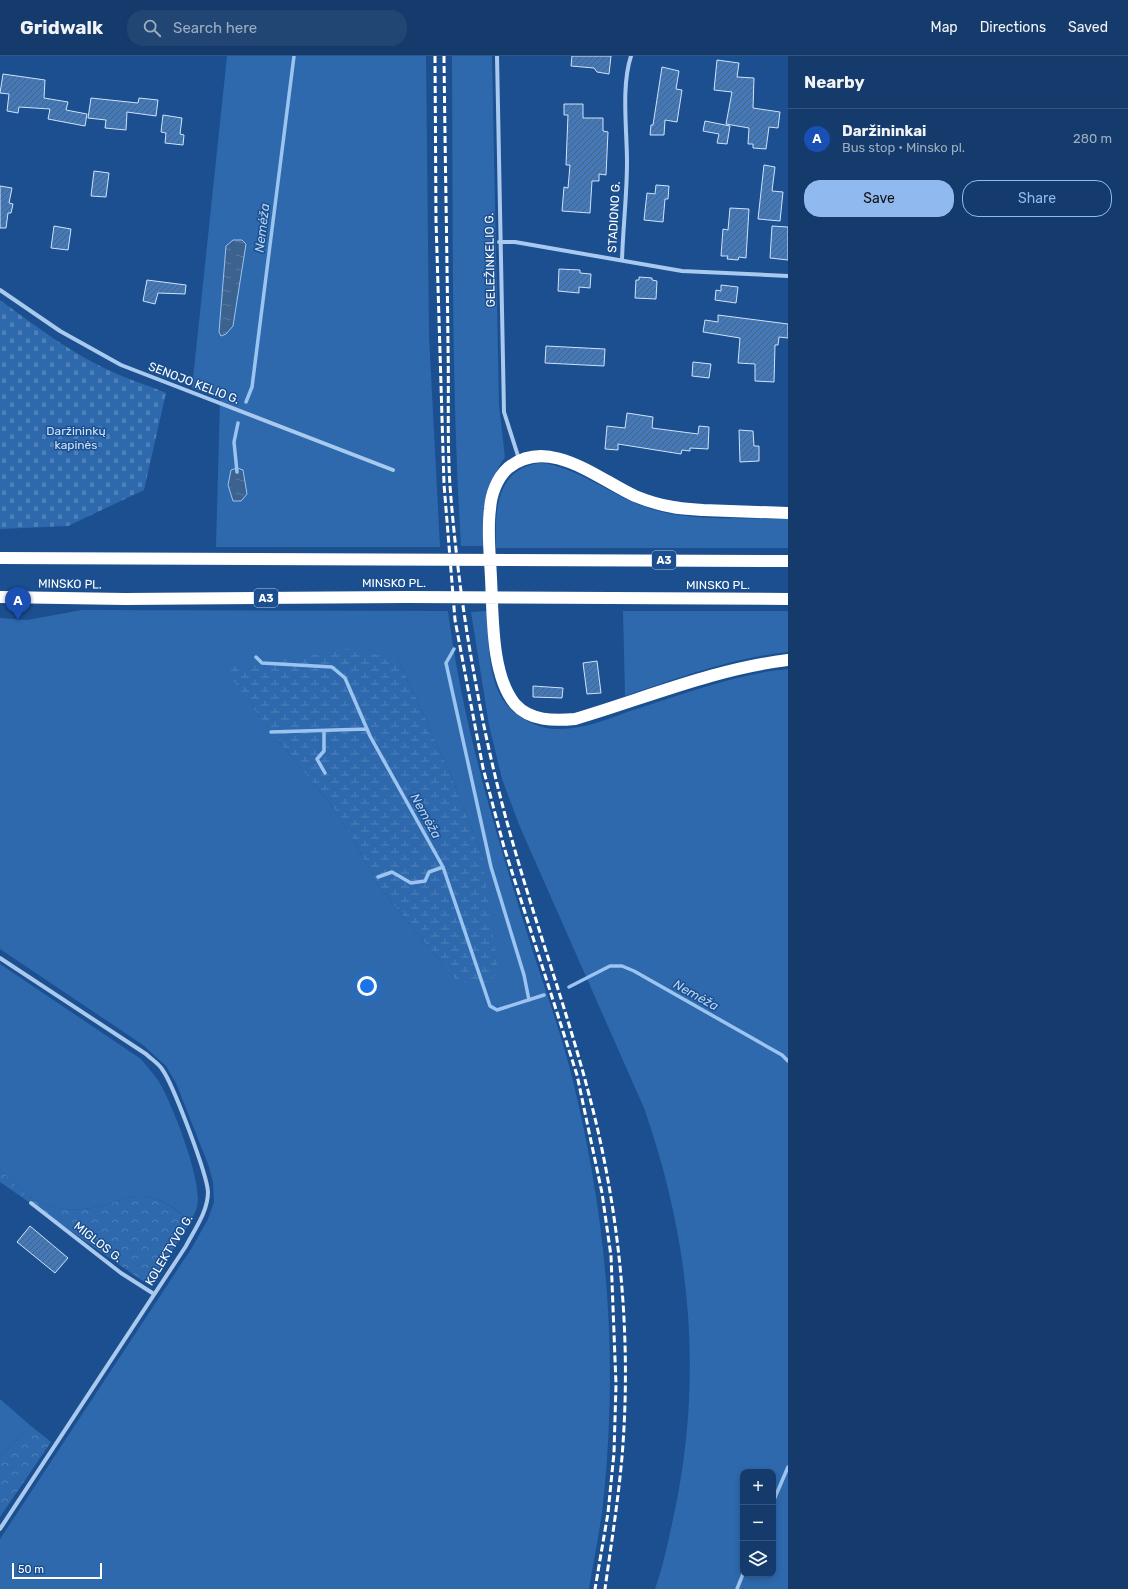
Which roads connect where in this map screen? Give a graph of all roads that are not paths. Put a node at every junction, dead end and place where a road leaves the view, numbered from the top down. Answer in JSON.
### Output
{"nodes":[{"id":1,"x":497,"y":56,"type":"edge"},
{"id":2,"x":631,"y":56,"type":"edge"},
{"id":3,"x":499,"y":242,"type":"junction"},
{"id":4,"x":622,"y":260,"type":"junction"},
{"id":5,"x":788,"y":276,"type":"edge"},
{"id":6,"x":0,"y":290,"type":"edge"},
{"id":7,"x":519,"y":461,"type":"junction"},
{"id":8,"x":393,"y":470,"type":"dead end"},
{"id":9,"x":788,"y":513,"type":"edge"},
{"id":10,"x":0,"y":558,"type":"edge"},
{"id":11,"x":788,"y":561,"type":"edge"},
{"id":12,"x":0,"y":597,"type":"edge"},
{"id":13,"x":788,"y":599,"type":"edge"},
{"id":14,"x":788,"y":660,"type":"edge"},
{"id":15,"x":0,"y":958,"type":"edge"},
{"id":16,"x":31,"y":1203,"type":"dead end"},
{"id":17,"x":154,"y":1294,"type":"junction"},
{"id":18,"x":0,"y":1529,"type":"edge"}],
"edges":[{"from":1,"to":3,"type":"street","name":"GELEŽINKELIO G."},
{"from":2,"to":4,"type":"street","name":"STADIONO G."},
{"from":3,"to":4,"type":"street"},
{"from":3,"to":7,"type":"street","name":"GELEŽINKELIO G."},
{"from":4,"to":5,"type":"street","name":"STADIONO G."},
{"from":6,"to":8,"type":"street","name":"SENOJO KELIO G."},
{"from":7,"to":9,"type":"highway"},
{"from":7,"to":14,"type":"highway"},
{"from":10,"to":11,"type":"highway","name":"MINSKO PL.","number":"A3"},
{"from":12,"to":13,"type":"highway","name":"MINSKO PL.","number":"A3"},
{"from":15,"to":17,"type":"street","name":"KOLEKTYVO G."},
{"from":16,"to":17,"type":"street","name":"MIGLOS G."},
{"from":17,"to":18,"type":"street","name":"KOLEKTYVO G."}]}
